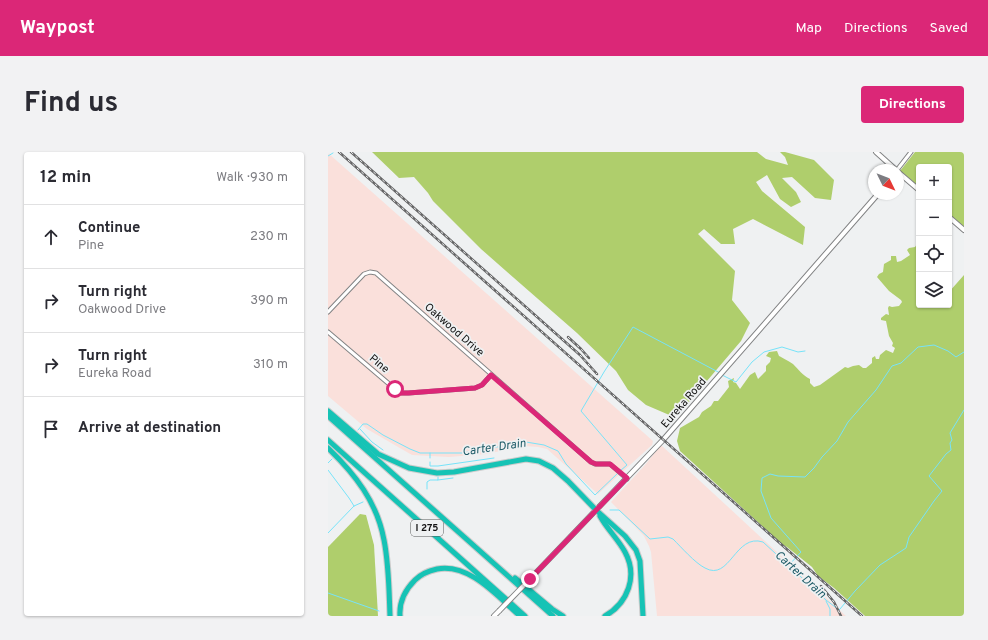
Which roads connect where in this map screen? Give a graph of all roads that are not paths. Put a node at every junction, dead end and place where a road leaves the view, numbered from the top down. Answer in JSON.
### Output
{"nodes":[{"id":1,"x":876,"y":152,"type":"edge"},
{"id":2,"x":911,"y":152,"type":"edge"},
{"id":3,"x":889,"y":164,"type":"edge"},
{"id":4,"x":902,"y":164,"type":"edge"},
{"id":5,"x":904,"y":177,"type":"edge"},
{"id":6,"x":916,"y":187,"type":"edge"},
{"id":7,"x":873,"y":200,"type":"edge"},
{"id":8,"x":952,"y":220,"type":"edge"},
{"id":9,"x":964,"y":230,"type":"edge"},
{"id":10,"x":328,"y":312,"type":"edge"},
{"id":11,"x":328,"y":332,"type":"edge"},
{"id":12,"x":491,"y":375,"type":"junction"},
{"id":13,"x":328,"y":411,"type":"edge"},
{"id":14,"x":328,"y":416,"type":"edge"},
{"id":15,"x":328,"y":440,"type":"edge"},
{"id":16,"x":328,"y":448,"type":"edge"},
{"id":17,"x":627,"y":478,"type":"junction"},
{"id":18,"x":596,"y":510,"type":"junction"},
{"id":19,"x":476,"y":547,"type":"junction"},
{"id":20,"x":390,"y":616,"type":"edge"},
{"id":21,"x":400,"y":616,"type":"edge"},
{"id":22,"x":494,"y":616,"type":"edge"},
{"id":23,"x":520,"y":616,"type":"edge"},
{"id":24,"x":525,"y":616,"type":"edge"},
{"id":25,"x":553,"y":616,"type":"edge"},
{"id":26,"x":563,"y":616,"type":"edge"},
{"id":27,"x":605,"y":616,"type":"edge"},
{"id":28,"x":643,"y":616,"type":"edge"}],
"edges":[{"from":1,"to":3,"type":"street"},
{"from":2,"to":4,"type":"street"},
{"from":5,"to":6,"type":"street"},
{"from":7,"to":17,"type":"street","name":"Eureka Road"},
{"from":8,"to":9,"type":"street"},
{"from":10,"to":12,"type":"street","name":"Oakwood Drive"},
{"from":11,"to":12,"type":"street","name":"Pine"},
{"from":12,"to":17,"type":"street","name":"Oakwood Drive"},
{"from":13,"to":18,"type":"highway"},
{"from":14,"to":19,"type":"highway","number":"I 275"},
{"from":15,"to":24,"type":"highway","number":"I 275"},
{"from":16,"to":20,"type":"highway"},
{"from":17,"to":18,"type":"street","name":"Eureka Road"},
{"from":18,"to":22,"type":"street","name":"Eureka Road","bridge":true},
{"from":18,"to":27,"type":"highway"},
{"from":18,"to":28,"type":"highway"},
{"from":19,"to":25,"type":"highway","number":"I 275"},
{"from":19,"to":26,"type":"highway"},
{"from":21,"to":23,"type":"highway"}]}
